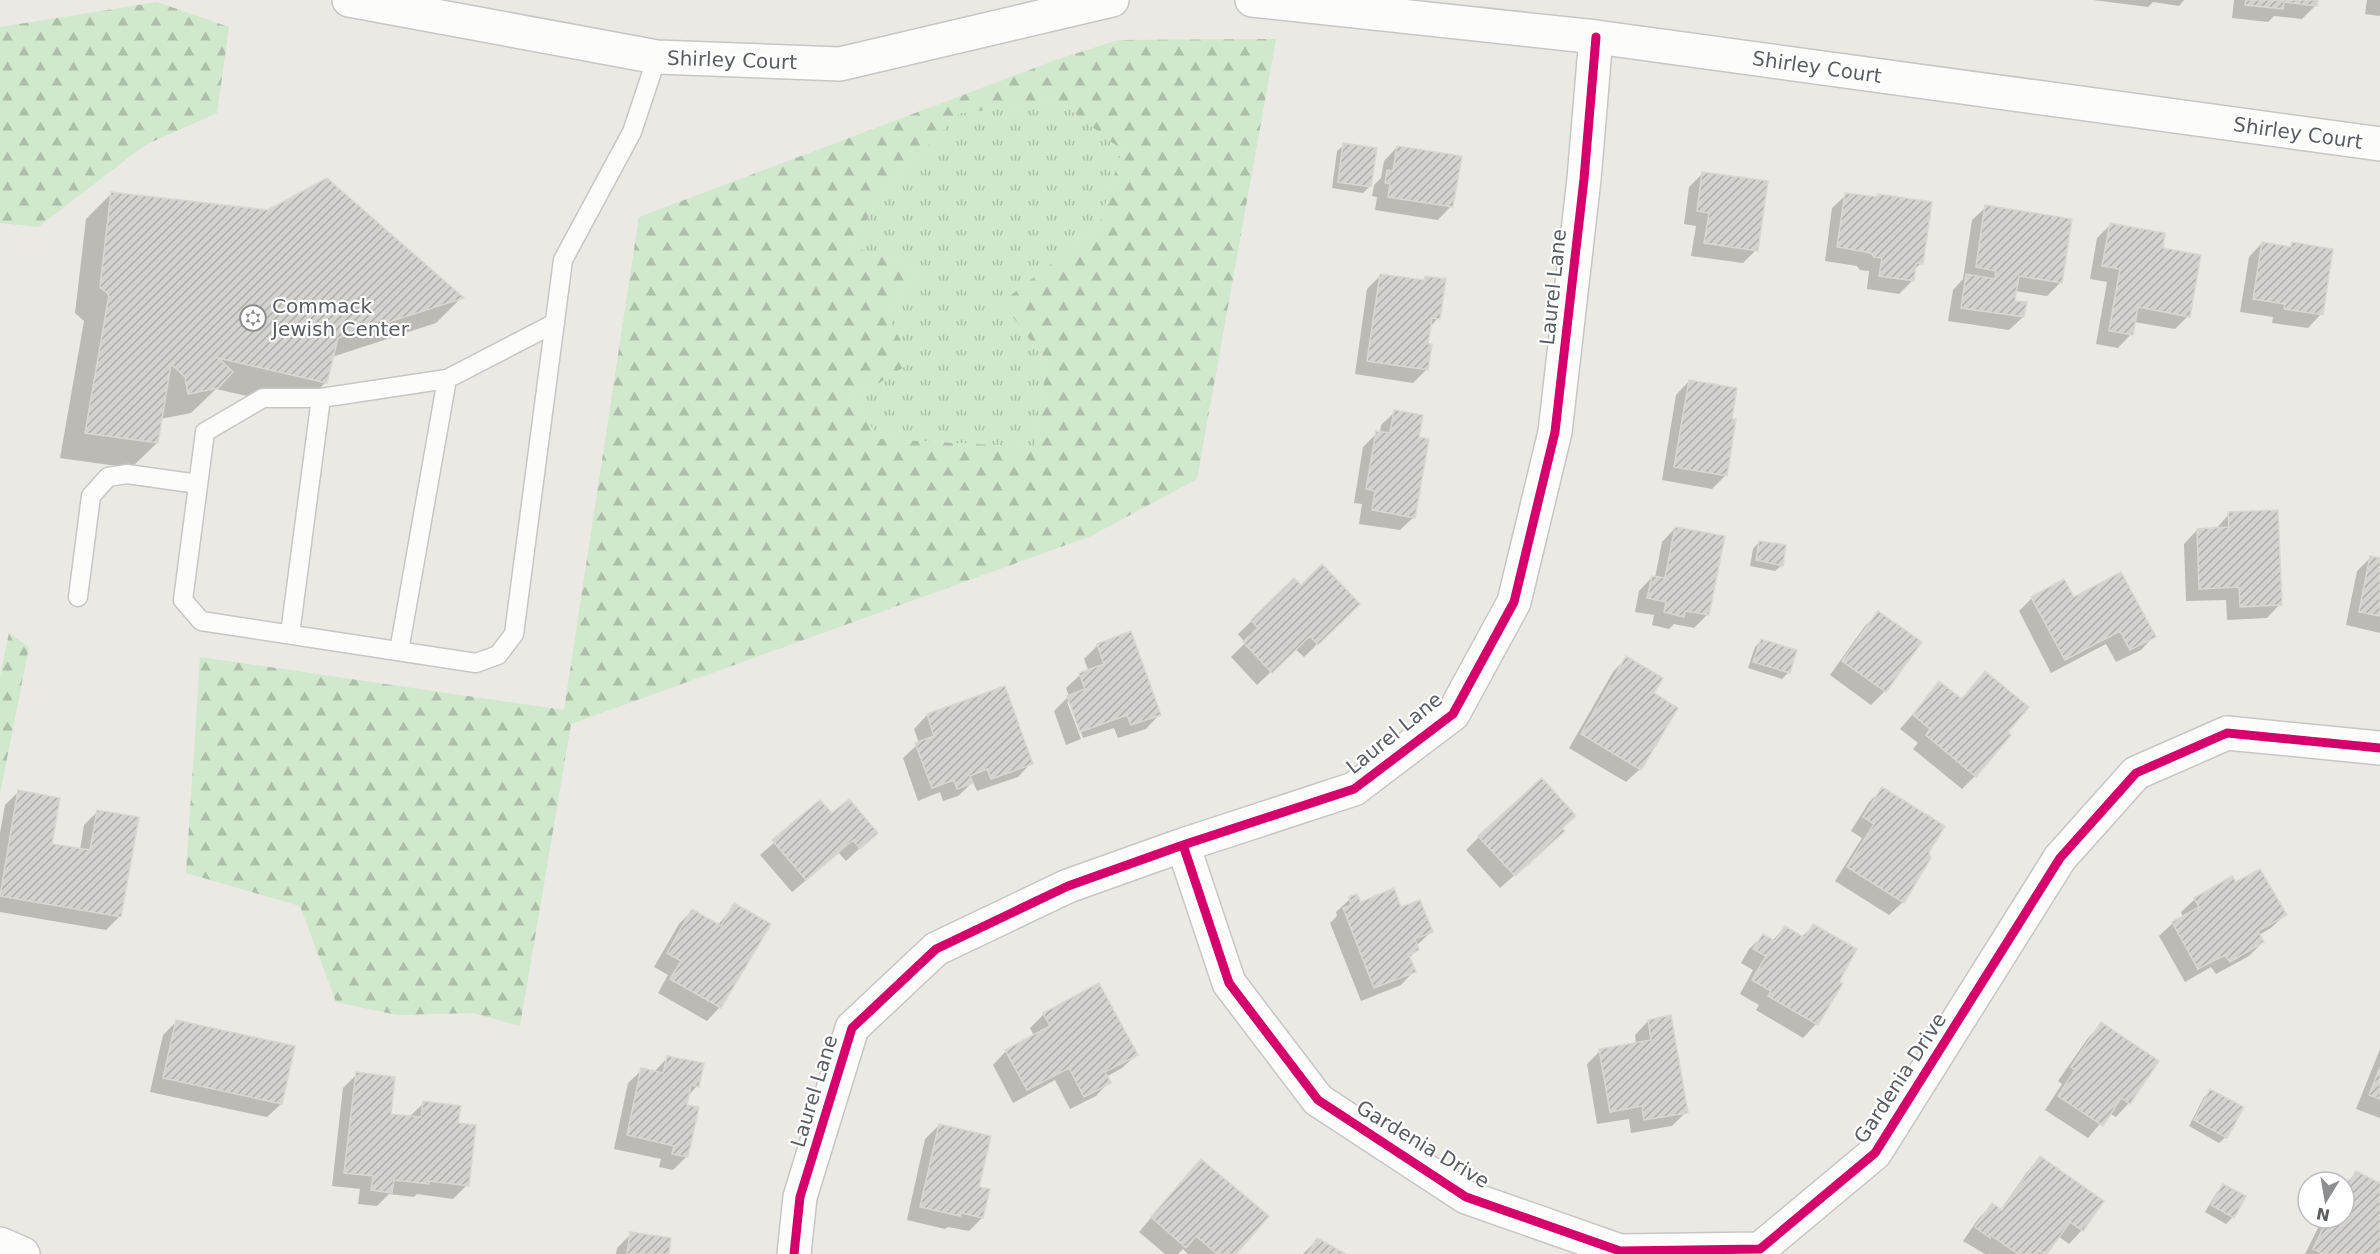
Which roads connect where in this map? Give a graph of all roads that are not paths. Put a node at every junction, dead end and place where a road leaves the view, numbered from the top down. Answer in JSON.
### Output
{"nodes":[{"id":1,"x":349,"y":0,"type":"edge"},
{"id":2,"x":1112,"y":0,"type":"edge"},
{"id":3,"x":1252,"y":0,"type":"edge"},
{"id":4,"x":1596,"y":37,"type":"junction"},
{"id":5,"x":657,"y":57,"type":"junction"},
{"id":6,"x":2380,"y":144,"type":"edge"},
{"id":7,"x":555,"y":323,"type":"junction"},
{"id":8,"x":447,"y":379,"type":"junction"},
{"id":9,"x":321,"y":398,"type":"junction"},
{"id":10,"x":198,"y":484,"type":"junction"},
{"id":11,"x":78,"y":597,"type":"dead end"},
{"id":12,"x":290,"y":634,"type":"junction"},
{"id":13,"x":399,"y":651,"type":"junction"},
{"id":14,"x":2380,"y":748,"type":"edge"},
{"id":15,"x":1183,"y":845,"type":"junction"},
{"id":16,"x":0,"y":1244,"type":"edge"},
{"id":17,"x":23,"y":1254,"type":"edge"},
{"id":18,"x":794,"y":1254,"type":"edge"}],
"edges":[{"from":1,"to":5,"type":"street","name":"Shirley Court"},
{"from":2,"to":5,"type":"street","name":"Shirley Court"},
{"from":3,"to":4,"type":"street","name":"Shirley Court"},
{"from":4,"to":6,"type":"street","name":"Shirley Court"},
{"from":4,"to":15,"type":"street","name":"Laurel Lane"},
{"from":5,"to":7,"type":"lane"},
{"from":7,"to":8,"type":"lane"},
{"from":7,"to":13,"type":"lane"},
{"from":8,"to":9,"type":"lane"},
{"from":8,"to":13,"type":"lane"},
{"from":9,"to":10,"type":"lane"},
{"from":9,"to":12,"type":"lane"},
{"from":10,"to":11,"type":"lane"},
{"from":10,"to":12,"type":"lane"},
{"from":12,"to":13,"type":"lane"},
{"from":14,"to":15,"type":"street","name":"Gardenia Drive"},
{"from":15,"to":18,"type":"street","name":"Laurel Lane"},
{"from":16,"to":17,"type":"street"}]}
